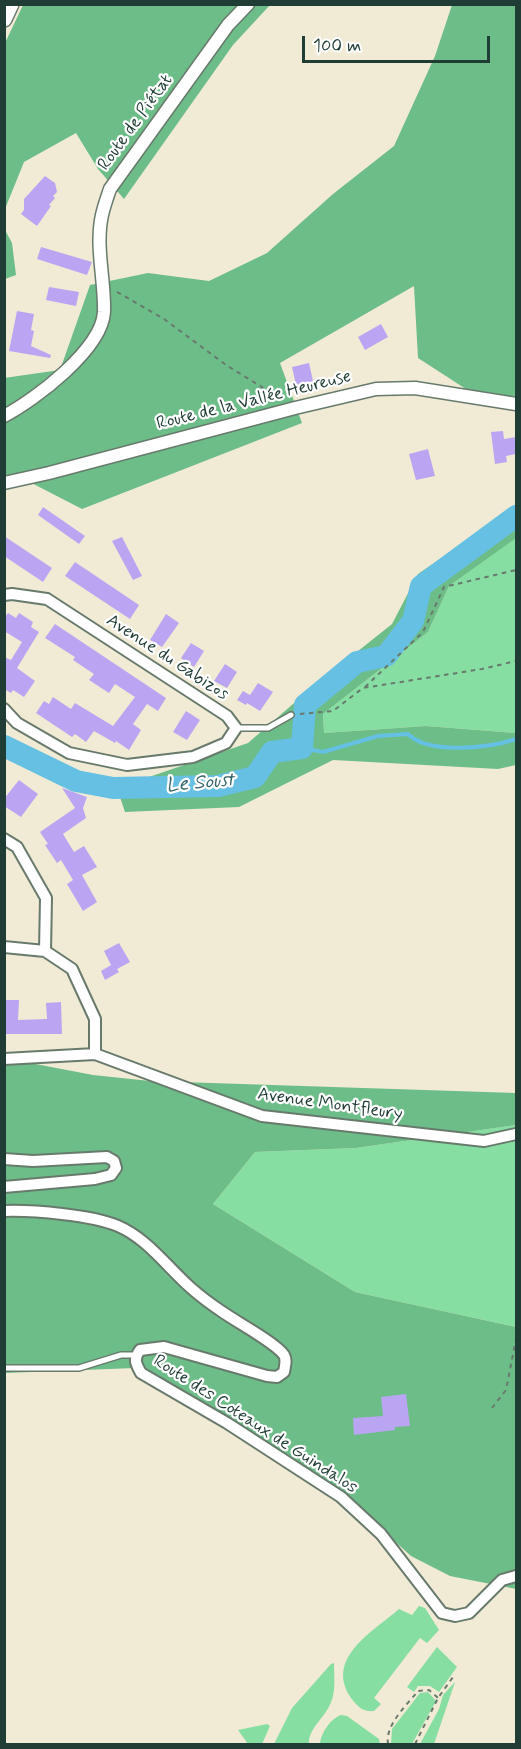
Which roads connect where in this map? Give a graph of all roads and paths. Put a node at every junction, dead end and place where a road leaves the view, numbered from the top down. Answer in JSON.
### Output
{"nodes":[{"id":1,"x":11,"y":4,"type":"edge"},
{"id":2,"x":248,"y":4,"type":"edge"},
{"id":3,"x":4,"y":19,"type":"edge"},
{"id":4,"x":103,"y":287,"type":"junction"},
{"id":5,"x":516,"y":404,"type":"edge"},
{"id":6,"x":295,"y":408,"type":"junction"},
{"id":7,"x":4,"y":416,"type":"edge"},
{"id":8,"x":4,"y":483,"type":"edge"},
{"id":9,"x":516,"y":570,"type":"edge"},
{"id":10,"x":4,"y":595,"type":"edge"},
{"id":11,"x":516,"y":662,"type":"edge"},
{"id":12,"x":363,"y":688,"type":"junction"},
{"id":13,"x":4,"y":709,"type":"edge"},
{"id":14,"x":291,"y":715,"type":"joint"},
{"id":15,"x":236,"y":728,"type":"junction"},
{"id":16,"x":4,"y":839,"type":"edge"},
{"id":17,"x":4,"y":947,"type":"edge"},
{"id":18,"x":45,"y":951,"type":"junction"},
{"id":19,"x":95,"y":1054,"type":"junction"},
{"id":20,"x":4,"y":1059,"type":"edge"},
{"id":21,"x":516,"y":1134,"type":"edge"},
{"id":22,"x":4,"y":1159,"type":"edge"},
{"id":23,"x":4,"y":1187,"type":"edge"},
{"id":24,"x":4,"y":1211,"type":"edge"},
{"id":25,"x":516,"y":1339,"type":"edge"},
{"id":26,"x":136,"y":1355,"type":"junction"},
{"id":27,"x":4,"y":1368,"type":"edge"},
{"id":28,"x":492,"y":1408,"type":"dead end"},
{"id":29,"x":516,"y":1576,"type":"edge"},
{"id":30,"x":453,"y":1677,"type":"dead end"},
{"id":31,"x":438,"y":1698,"type":"junction"},
{"id":32,"x":388,"y":1744,"type":"edge"},
{"id":33,"x":415,"y":1744,"type":"edge"}],
"edges":[{"from":1,"to":3,"type":"main road"},
{"from":2,"to":4,"type":"street","name":"Route de Piétat"},
{"from":4,"to":6,"type":"path"},
{"from":4,"to":7,"type":"street","name":"Route de Piétat"},
{"from":5,"to":6,"type":"street","name":"Route de la Vallée Heureuse"},
{"from":6,"to":8,"type":"street","name":"Route de la Vallée Heureuse"},
{"from":9,"to":12,"type":"path"},
{"from":10,"to":15,"type":"street","name":"Avenue du Gabizos"},
{"from":11,"to":12,"type":"path"},
{"from":12,"to":14,"type":"path"},
{"from":13,"to":15,"type":"street","name":"Avenue du Gabizos"},
{"from":14,"to":15,"type":"lane"},
{"from":16,"to":18,"type":"street"},
{"from":17,"to":18,"type":"street"},
{"from":18,"to":19,"type":"street"},
{"from":19,"to":20,"type":"street","name":"Avenue Montfleury"},
{"from":19,"to":21,"type":"street","name":"Avenue Montfleury"},
{"from":22,"to":23,"type":"street"},
{"from":24,"to":26,"type":"street","name":"Route des Coteaux de Guindalos"},
{"from":25,"to":28,"type":"path"},
{"from":26,"to":27,"type":"lane"},
{"from":26,"to":29,"type":"street","name":"Route des Coteaux de Guindalos"},
{"from":30,"to":31,"type":"path"},
{"from":31,"to":32,"type":"path"},
{"from":31,"to":33,"type":"path"}]}
